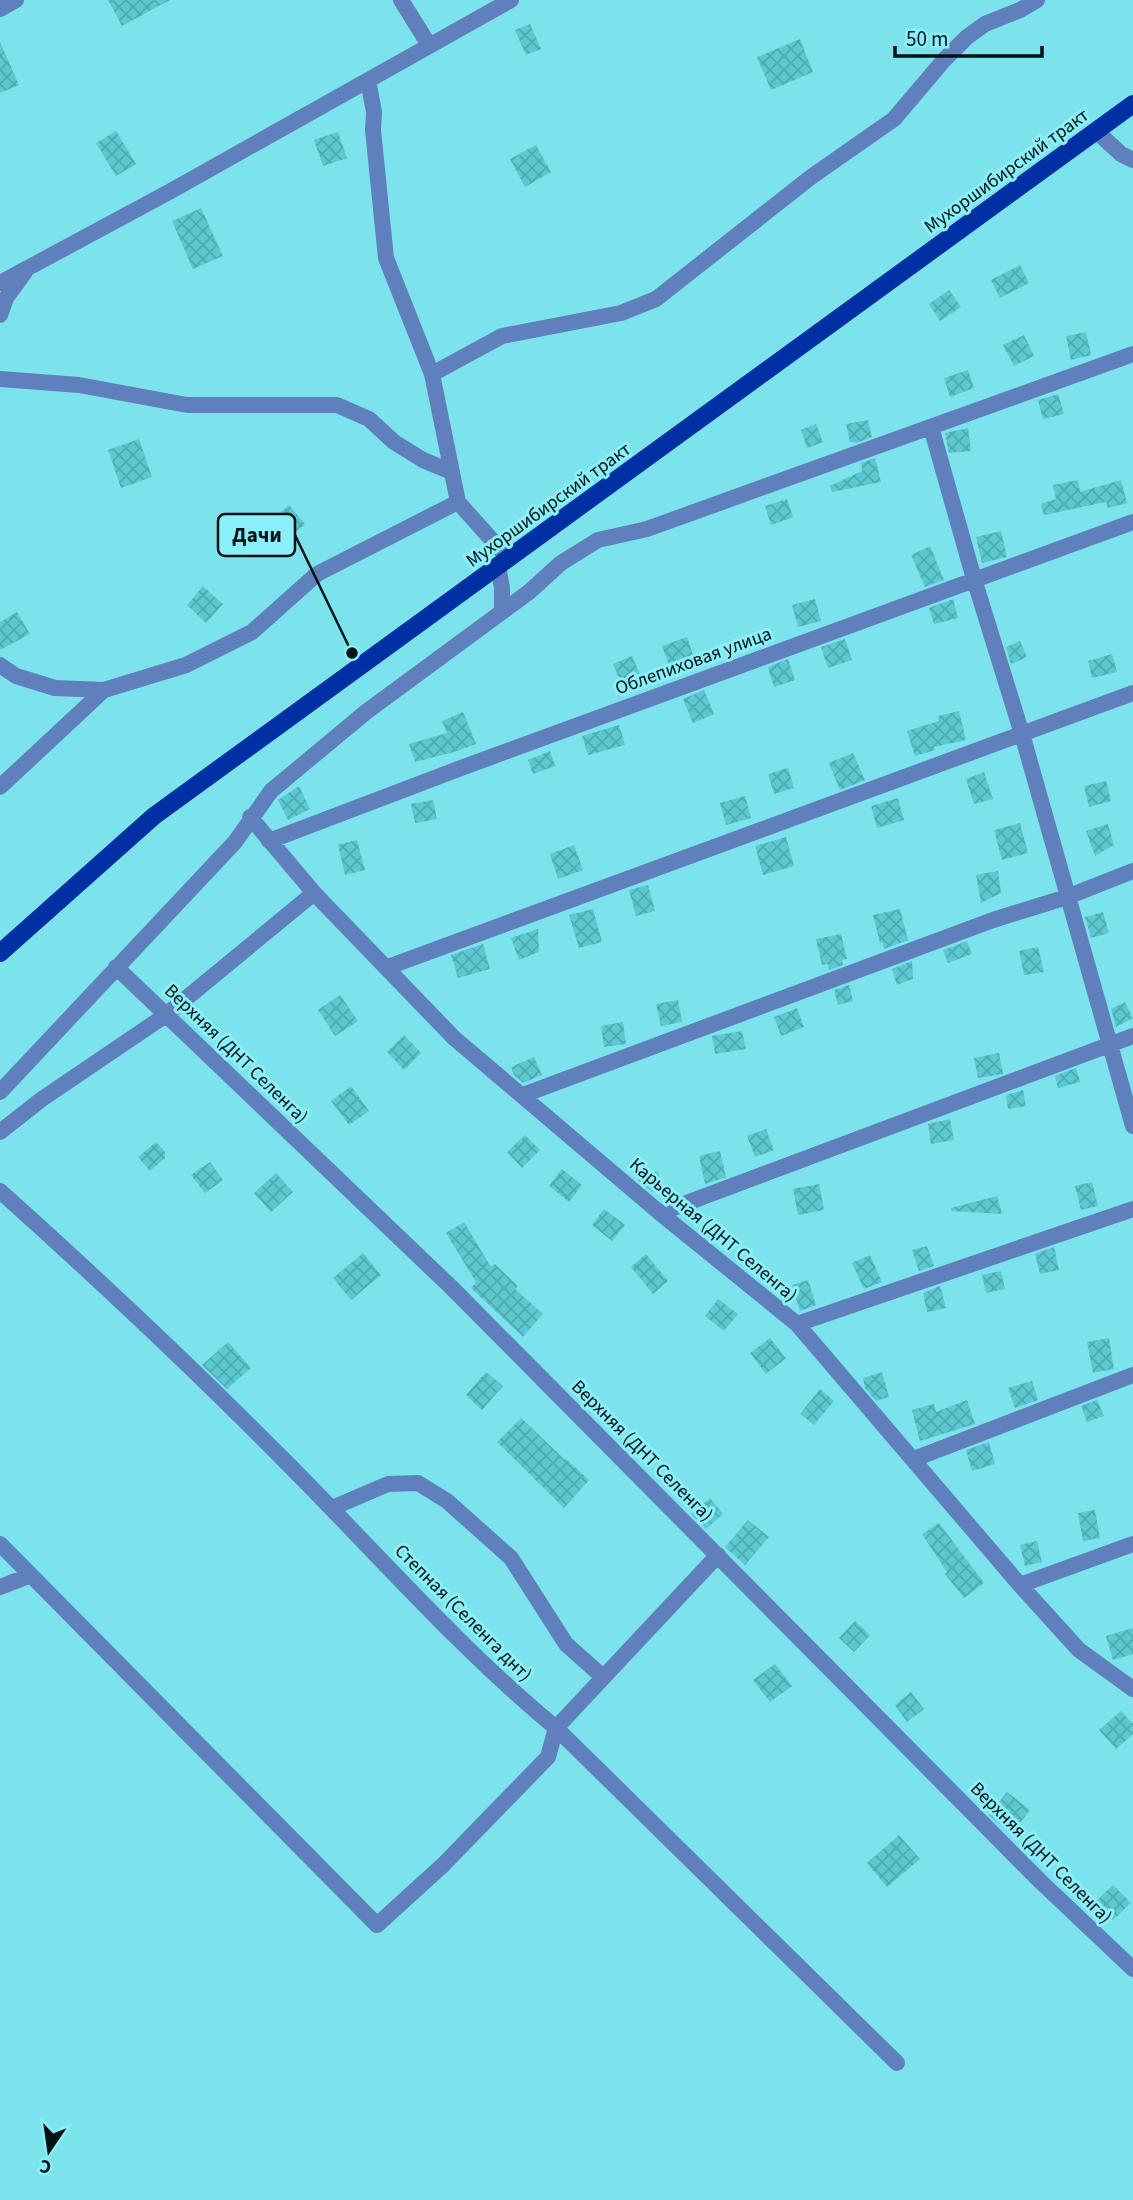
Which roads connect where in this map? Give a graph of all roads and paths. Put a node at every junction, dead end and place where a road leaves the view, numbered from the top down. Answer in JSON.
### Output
{"nodes":[{"id":1,"x":16,"y":0,"type":"edge"},
{"id":2,"x":401,"y":0,"type":"edge"},
{"id":3,"x":511,"y":0,"type":"edge"},
{"id":4,"x":1037,"y":0,"type":"edge"},
{"id":5,"x":0,"y":9,"type":"edge"},
{"id":6,"x":429,"y":45,"type":"junction"},
{"id":7,"x":368,"y":80,"type":"junction"},
{"id":8,"x":1133,"y":104,"type":"edge"},
{"id":9,"x":1096,"y":131,"type":"junction"},
{"id":10,"x":1133,"y":160,"type":"edge"},
{"id":11,"x":29,"y":267,"type":"junction"},
{"id":12,"x":0,"y":283,"type":"edge"},
{"id":13,"x":0,"y":315,"type":"edge"},
{"id":14,"x":1133,"y":354,"type":"edge"},
{"id":15,"x":432,"y":374,"type":"junction"},
{"id":16,"x":0,"y":379,"type":"edge"},
{"id":17,"x":931,"y":427,"type":"junction"},
{"id":18,"x":452,"y":471,"type":"junction"},
{"id":19,"x":458,"y":502,"type":"junction"},
{"id":20,"x":1133,"y":522,"type":"edge"},
{"id":21,"x":503,"y":562,"type":"junction"},
{"id":22,"x":974,"y":579,"type":"junction"},
{"id":23,"x":502,"y":611,"type":"junction"},
{"id":24,"x":0,"y":665,"type":"edge"},
{"id":25,"x":104,"y":690,"type":"junction"},
{"id":26,"x":1133,"y":693,"type":"edge"},
{"id":27,"x":1022,"y":734,"type":"junction"},
{"id":28,"x":0,"y":787,"type":"edge"},
{"id":29,"x":250,"y":817,"type":"junction"},
{"id":30,"x":269,"y":841,"type":"junction"},
{"id":31,"x":1133,"y":871,"type":"edge"},
{"id":32,"x":314,"y":893,"type":"junction"},
{"id":33,"x":1067,"y":897,"type":"junction"},
{"id":34,"x":0,"y":953,"type":"edge"},
{"id":35,"x":116,"y":967,"type":"junction"},
{"id":36,"x":388,"y":967,"type":"junction"},
{"id":37,"x":166,"y":1015,"type":"junction"},
{"id":38,"x":1133,"y":1036,"type":"edge"},
{"id":39,"x":1109,"y":1045,"type":"junction"},
{"id":40,"x":0,"y":1092,"type":"edge"},
{"id":41,"x":523,"y":1095,"type":"junction"},
{"id":42,"x":1133,"y":1126,"type":"edge"},
{"id":43,"x":0,"y":1132,"type":"edge"},
{"id":44,"x":0,"y":1191,"type":"edge"},
{"id":45,"x":1133,"y":1209,"type":"edge"},
{"id":46,"x":660,"y":1213,"type":"junction"},
{"id":47,"x":797,"y":1324,"type":"junction"},
{"id":48,"x":1133,"y":1375,"type":"edge"},
{"id":49,"x":914,"y":1459,"type":"junction"},
{"id":50,"x":332,"y":1508,"type":"junction"},
{"id":51,"x":0,"y":1544,"type":"edge"},
{"id":52,"x":1133,"y":1544,"type":"edge"},
{"id":53,"x":718,"y":1555,"type":"junction"},
{"id":54,"x":31,"y":1575,"type":"junction"},
{"id":55,"x":1020,"y":1585,"type":"junction"},
{"id":56,"x":0,"y":1587,"type":"edge"},
{"id":57,"x":603,"y":1677,"type":"junction"},
{"id":58,"x":1133,"y":1689,"type":"edge"},
{"id":59,"x":555,"y":1728,"type":"junction"},
{"id":60,"x":1133,"y":1969,"type":"edge"},
{"id":61,"x":897,"y":2063,"type":"dead end"}],
"edges":[{"from":1,"to":5,"type":"street"},
{"from":2,"to":6,"type":"street"},
{"from":3,"to":6,"type":"street"},
{"from":4,"to":15,"type":"street"},
{"from":6,"to":7,"type":"street"},
{"from":7,"to":11,"type":"street"},
{"from":7,"to":15,"type":"street"},
{"from":8,"to":9,"type":"main road","name":"Мухоршибирский тракт"},
{"from":9,"to":10,"type":"street"},
{"from":9,"to":21,"type":"main road","name":"Мухоршибирский тракт"},
{"from":11,"to":12,"type":"street"},
{"from":11,"to":13,"type":"street"},
{"from":14,"to":17,"type":"street"},
{"from":15,"to":18,"type":"street"},
{"from":16,"to":18,"type":"street"},
{"from":17,"to":22,"type":"street"},
{"from":17,"to":23,"type":"street"},
{"from":18,"to":19,"type":"street"},
{"from":19,"to":21,"type":"street"},
{"from":19,"to":25,"type":"street"},
{"from":20,"to":22,"type":"street","name":"Облепиховая улица"},
{"from":21,"to":23,"type":"street"},
{"from":21,"to":34,"type":"main road","name":"Мухоршибирский тракт"},
{"from":22,"to":27,"type":"street"},
{"from":22,"to":30,"type":"street","name":"Облепиховая улица"},
{"from":23,"to":29,"type":"street"},
{"from":24,"to":25,"type":"street"},
{"from":25,"to":28,"type":"street"},
{"from":26,"to":27,"type":"street"},
{"from":27,"to":33,"type":"street"},
{"from":27,"to":36,"type":"street"},
{"from":29,"to":30,"type":"street","name":"Карьерная (ДНТ Селенга)"},
{"from":29,"to":35,"type":"street"},
{"from":30,"to":32,"type":"street","name":"Карьерная (ДНТ Селенга)"},
{"from":31,"to":33,"type":"street"},
{"from":32,"to":36,"type":"street","name":"Карьерная (ДНТ Селенга)"},
{"from":32,"to":37,"type":"street"},
{"from":33,"to":39,"type":"street"},
{"from":33,"to":41,"type":"street"},
{"from":35,"to":37,"type":"street","name":"Верхняя (ДНТ Селенга)"},
{"from":35,"to":40,"type":"street"},
{"from":36,"to":41,"type":"street","name":"Карьерная (ДНТ Селенга)"},
{"from":37,"to":43,"type":"street"},
{"from":37,"to":53,"type":"street","name":"Верхняя (ДНТ Селенга)"},
{"from":38,"to":39,"type":"street"},
{"from":39,"to":42,"type":"street"},
{"from":39,"to":46,"type":"street"},
{"from":41,"to":46,"type":"street","name":"Карьерная (ДНТ Селенга)"},
{"from":44,"to":50,"type":"street","name":"Степная (Селенга днт)"},
{"from":45,"to":47,"type":"street"},
{"from":46,"to":47,"type":"street","name":"Карьерная (ДНТ Селенга)"},
{"from":47,"to":49,"type":"street","name":"Карьерная (ДНТ Селенга)"},
{"from":48,"to":49,"type":"street"},
{"from":49,"to":55,"type":"street","name":"Карьерная (ДНТ Селенга)"},
{"from":50,"to":57,"type":"street"},
{"from":50,"to":59,"type":"street","name":"Степная (Селенга днт)"},
{"from":51,"to":54,"type":"street"},
{"from":52,"to":55,"type":"street"},
{"from":53,"to":57,"type":"street"},
{"from":53,"to":60,"type":"street","name":"Верхняя (ДНТ Селенга)"},
{"from":54,"to":56,"type":"street"},
{"from":54,"to":59,"type":"street"},
{"from":55,"to":58,"type":"street","name":"Карьерная (ДНТ Селенга)"},
{"from":57,"to":59,"type":"street"},
{"from":59,"to":61,"type":"street","name":"Степная (Селенга днт)"}]}
